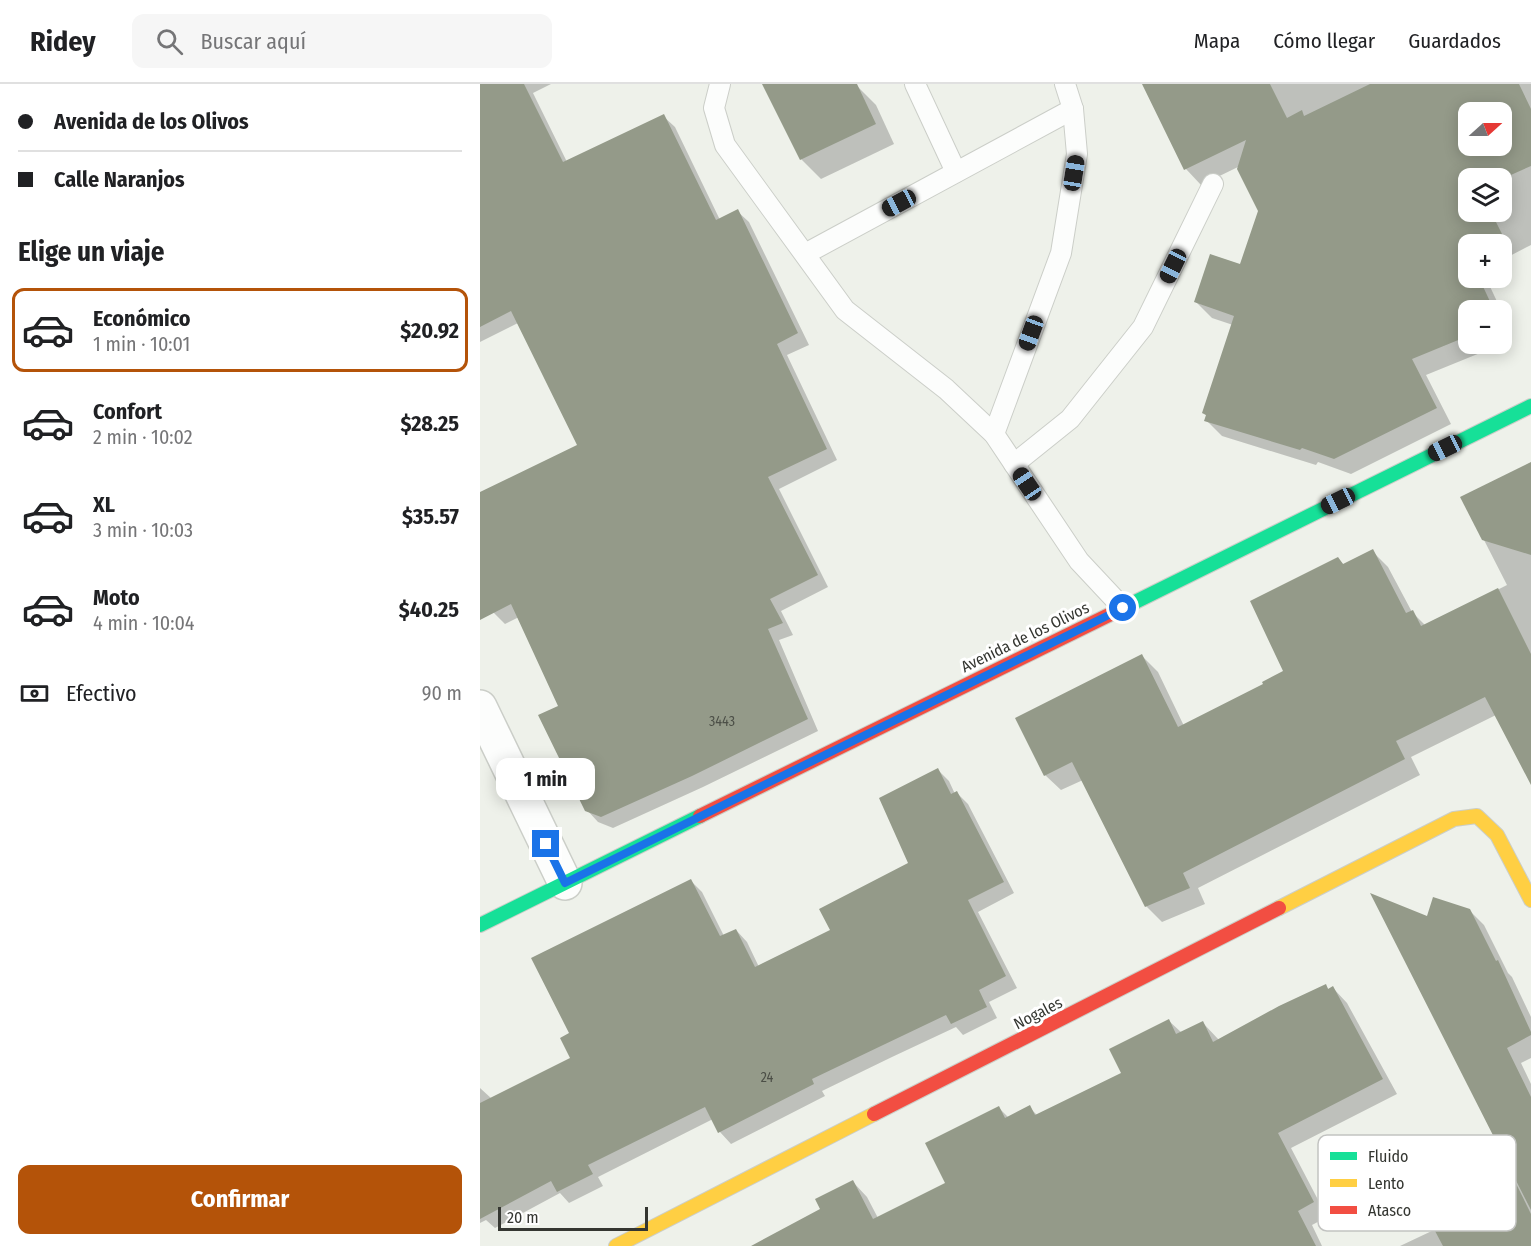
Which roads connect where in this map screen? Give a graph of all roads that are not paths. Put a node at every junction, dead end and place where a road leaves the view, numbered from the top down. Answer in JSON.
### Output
{"nodes":[{"id":1,"x":720,"y":84,"type":"edge"},
{"id":2,"x":915,"y":84,"type":"edge"},
{"id":3,"x":1065,"y":84,"type":"edge"},
{"id":4,"x":1073,"y":109,"type":"junction"},
{"id":5,"x":956,"y":172,"type":"junction"},
{"id":6,"x":1213,"y":184,"type":"dead end"},
{"id":7,"x":806,"y":254,"type":"junction"},
{"id":8,"x":1531,"y":406,"type":"edge"},
{"id":9,"x":994,"y":434,"type":"junction"},
{"id":10,"x":1014,"y":464,"type":"junction"},
{"id":11,"x":1123,"y":608,"type":"junction"},
{"id":12,"x":480,"y":707,"type":"edge"},
{"id":13,"x":565,"y":883,"type":"junction"},
{"id":14,"x":1531,"y":900,"type":"edge"},
{"id":15,"x":480,"y":925,"type":"edge"},
{"id":16,"x":616,"y":1246,"type":"edge"}],
"edges":[{"from":1,"to":7,"type":"lane"},
{"from":2,"to":5,"type":"lane"},
{"from":3,"to":4,"type":"lane"},
{"from":4,"to":5,"type":"lane"},
{"from":4,"to":9,"type":"lane"},
{"from":5,"to":7,"type":"lane"},
{"from":6,"to":10,"type":"lane"},
{"from":7,"to":9,"type":"lane"},
{"from":8,"to":11,"type":"street","name":"Avenida de los Olivos"},
{"from":9,"to":10,"type":"lane"},
{"from":10,"to":11,"type":"lane"},
{"from":11,"to":13,"type":"street","name":"Avenida de los Olivos"},
{"from":12,"to":13,"type":"street"},
{"from":13,"to":15,"type":"street","name":"Avenida de los Olivos"},
{"from":14,"to":16,"type":"street","name":"Nogales"}]}
